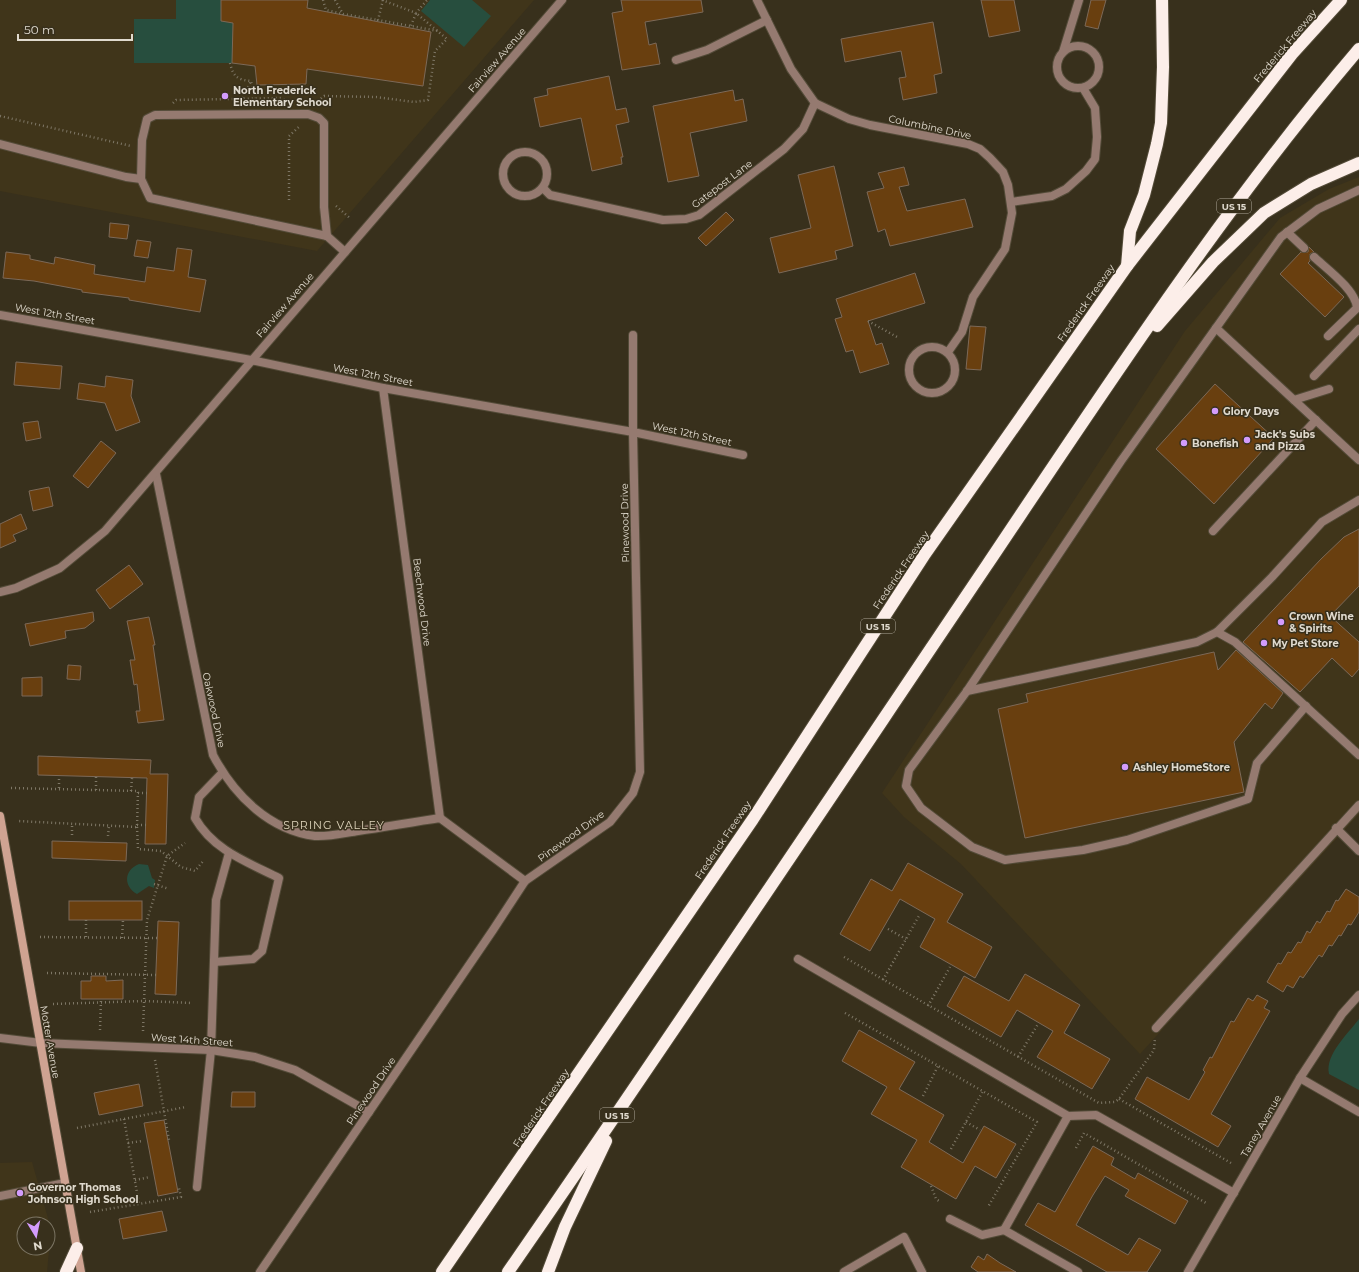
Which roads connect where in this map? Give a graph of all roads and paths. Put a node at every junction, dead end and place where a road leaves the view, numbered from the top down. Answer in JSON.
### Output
{"nodes":[{"id":1,"x":323,"y":0,"type":"edge"},
{"id":2,"x":335,"y":0,"type":"edge"},
{"id":3,"x":382,"y":0,"type":"edge"},
{"id":4,"x":427,"y":0,"type":"edge"},
{"id":5,"x":562,"y":0,"type":"edge"},
{"id":6,"x":757,"y":0,"type":"edge"},
{"id":7,"x":1079,"y":0,"type":"edge"},
{"id":8,"x":1162,"y":0,"type":"edge"},
{"id":9,"x":1341,"y":0,"type":"edge"},
{"id":10,"x":416,"y":12,"type":"junction"},
{"id":11,"x":343,"y":14,"type":"junction"},
{"id":12,"x":378,"y":20,"type":"junction"},
{"id":13,"x":767,"y":20,"type":"junction"},
{"id":14,"x":411,"y":26,"type":"junction"},
{"id":15,"x":438,"y":31,"type":"junction"},
{"id":16,"x":1359,"y":50,"type":"edge"},
{"id":17,"x":1063,"y":52,"type":"junction"},
{"id":18,"x":676,"y":60,"type":"dead end"},
{"id":19,"x":230,"y":63,"type":"dead end"},
{"id":20,"x":251,"y":81,"type":"junction"},
{"id":21,"x":1083,"y":88,"type":"junction"},
{"id":22,"x":243,"y":98,"type":"junction"},
{"id":23,"x":255,"y":98,"type":"junction"},
{"id":24,"x":815,"y":103,"type":"junction"},
{"id":25,"x":309,"y":104,"type":"dead end"},
{"id":26,"x":315,"y":104,"type":"junction"},
{"id":27,"x":170,"y":105,"type":"dead end"},
{"id":28,"x":290,"y":105,"type":"dead end"},
{"id":29,"x":319,"y":107,"type":"dead end"},
{"id":30,"x":0,"y":116,"type":"edge"},
{"id":31,"x":303,"y":123,"type":"dead end"},
{"id":32,"x":132,"y":140,"type":"dead end"},
{"id":33,"x":0,"y":144,"type":"edge"},
{"id":34,"x":131,"y":146,"type":"junction"},
{"id":35,"x":131,"y":153,"type":"dead end"},
{"id":36,"x":1359,"y":163,"type":"edge"},
{"id":37,"x":141,"y":179,"type":"junction"},
{"id":38,"x":543,"y":188,"type":"junction"},
{"id":39,"x":1359,"y":190,"type":"edge"},
{"id":40,"x":336,"y":198,"type":"dead end"},
{"id":41,"x":289,"y":200,"type":"dead end"},
{"id":42,"x":1011,"y":202,"type":"junction"},
{"id":43,"x":351,"y":219,"type":"dead end"},
{"id":44,"x":1287,"y":232,"type":"junction"},
{"id":45,"x":327,"y":236,"type":"junction"},
{"id":46,"x":1304,"y":248,"type":"dead end"},
{"id":47,"x":345,"y":252,"type":"junction"},
{"id":48,"x":1314,"y":257,"type":"dead end"},
{"id":49,"x":1127,"y":266,"type":"junction"},
{"id":50,"x":0,"y":316,"type":"edge"},
{"id":51,"x":868,"y":321,"type":"dead end"},
{"id":52,"x":1216,"y":328,"type":"junction"},
{"id":53,"x":1359,"y":329,"type":"edge"},
{"id":54,"x":633,"y":335,"type":"dead end"},
{"id":55,"x":1328,"y":336,"type":"dead end"},
{"id":56,"x":897,"y":337,"type":"dead end"},
{"id":57,"x":948,"y":352,"type":"junction"},
{"id":58,"x":251,"y":360,"type":"junction"},
{"id":59,"x":1119,"y":369,"type":"junction"},
{"id":60,"x":1314,"y":376,"type":"dead end"},
{"id":61,"x":383,"y":388,"type":"junction"},
{"id":62,"x":1329,"y":390,"type":"dead end"},
{"id":63,"x":1294,"y":400,"type":"junction"},
{"id":64,"x":1316,"y":420,"type":"junction"},
{"id":65,"x":633,"y":432,"type":"junction"},
{"id":66,"x":743,"y":455,"type":"dead end"},
{"id":67,"x":1359,"y":460,"type":"edge"},
{"id":68,"x":156,"y":474,"type":"junction"},
{"id":69,"x":1359,"y":500,"type":"edge"},
{"id":70,"x":1213,"y":532,"type":"dead end"},
{"id":71,"x":0,"y":592,"type":"edge"},
{"id":72,"x":1217,"y":632,"type":"junction"},
{"id":73,"x":967,"y":692,"type":"junction"},
{"id":74,"x":1306,"y":706,"type":"junction"},
{"id":75,"x":1359,"y":755,"type":"edge"},
{"id":76,"x":222,"y":773,"type":"junction"},
{"id":77,"x":59,"y":776,"type":"dead end"},
{"id":78,"x":96,"y":777,"type":"dead end"},
{"id":79,"x":132,"y":778,"type":"dead end"},
{"id":80,"x":11,"y":788,"type":"dead end"},
{"id":81,"x":59,"y":788,"type":"junction"},
{"id":82,"x":96,"y":790,"type":"junction"},
{"id":83,"x":131,"y":791,"type":"junction"},
{"id":84,"x":147,"y":793,"type":"dead end"},
{"id":85,"x":138,"y":794,"type":"junction"},
{"id":86,"x":1359,"y":804,"type":"edge"},
{"id":87,"x":0,"y":816,"type":"edge"},
{"id":88,"x":440,"y":818,"type":"junction"},
{"id":89,"x":17,"y":821,"type":"dead end"},
{"id":90,"x":72,"y":824,"type":"junction"},
{"id":91,"x":146,"y":825,"type":"dead end"},
{"id":92,"x":109,"y":826,"type":"junction"},
{"id":93,"x":137,"y":826,"type":"junction"},
{"id":94,"x":1336,"y":828,"type":"junction"},
{"id":95,"x":1,"y":830,"type":"edge"},
{"id":96,"x":72,"y":835,"type":"dead end"},
{"id":97,"x":108,"y":836,"type":"dead end"},
{"id":98,"x":185,"y":843,"type":"dead end"},
{"id":99,"x":1359,"y":851,"type":"edge"},
{"id":100,"x":229,"y":853,"type":"junction"},
{"id":101,"x":167,"y":856,"type":"junction"},
{"id":102,"x":204,"y":860,"type":"dead end"},
{"id":103,"x":525,"y":881,"type":"junction"},
{"id":104,"x":156,"y":885,"type":"junction"},
{"id":105,"x":170,"y":889,"type":"dead end"},
{"id":106,"x":920,"y":914,"type":"dead end"},
{"id":107,"x":86,"y":920,"type":"dead end"},
{"id":108,"x":123,"y":920,"type":"dead end"},
{"id":109,"x":888,"y":929,"type":"dead end"},
{"id":110,"x":40,"y":937,"type":"dead end"},
{"id":111,"x":86,"y":938,"type":"junction"},
{"id":112,"x":122,"y":938,"type":"junction"},
{"id":113,"x":146,"y":938,"type":"junction"},
{"id":114,"x":157,"y":938,"type":"dead end"},
{"id":115,"x":906,"y":939,"type":"junction"},
{"id":116,"x":844,"y":957,"type":"dead end"},
{"id":117,"x":798,"y":959,"type":"dead end"},
{"id":118,"x":214,"y":962,"type":"junction"},
{"id":119,"x":950,"y":967,"type":"dead end"},
{"id":120,"x":47,"y":973,"type":"dead end"},
{"id":121,"x":144,"y":975,"type":"junction"},
{"id":122,"x":156,"y":975,"type":"dead end"},
{"id":123,"x":883,"y":980,"type":"junction"},
{"id":124,"x":1359,"y":995,"type":"edge"},
{"id":125,"x":101,"y":1001,"type":"junction"},
{"id":126,"x":144,"y":1001,"type":"junction"},
{"id":127,"x":192,"y":1003,"type":"dead end"},
{"id":128,"x":53,"y":1004,"type":"dead end"},
{"id":129,"x":928,"y":1006,"type":"junction"},
{"id":130,"x":845,"y":1013,"type":"dead end"},
{"id":131,"x":1038,"y":1024,"type":"dead end"},
{"id":132,"x":1156,"y":1028,"type":"joint"},
{"id":133,"x":100,"y":1030,"type":"dead end"},
{"id":134,"x":143,"y":1031,"type":"dead end"},
{"id":135,"x":0,"y":1038,"type":"edge"},
{"id":136,"x":41,"y":1043,"type":"junction"},
{"id":137,"x":211,"y":1050,"type":"junction"},
{"id":138,"x":1018,"y":1057,"type":"junction"},
{"id":139,"x":155,"y":1060,"type":"dead end"},
{"id":140,"x":938,"y":1066,"type":"junction"},
{"id":141,"x":1300,"y":1078,"type":"junction"},
{"id":142,"x":983,"y":1091,"type":"junction"},
{"id":143,"x":922,"y":1096,"type":"dead end"},
{"id":144,"x":1119,"y":1099,"type":"junction"},
{"id":145,"x":186,"y":1107,"type":"dead end"},
{"id":146,"x":622,"y":1107,"type":"junction"},
{"id":147,"x":164,"y":1111,"type":"junction"},
{"id":148,"x":369,"y":1112,"type":"junction"},
{"id":149,"x":1359,"y":1112,"type":"edge"},
{"id":150,"x":1068,"y":1116,"type":"junction"},
{"id":151,"x":124,"y":1119,"type":"junction"},
{"id":152,"x":966,"y":1122,"type":"junction"},
{"id":153,"x":77,"y":1128,"type":"dead end"},
{"id":154,"x":980,"y":1130,"type":"dead end"},
{"id":155,"x":169,"y":1140,"type":"dead end"},
{"id":156,"x":142,"y":1141,"type":"dead end"},
{"id":157,"x":128,"y":1144,"type":"junction"},
{"id":158,"x":1076,"y":1148,"type":"dead end"},
{"id":159,"x":951,"y":1149,"type":"dead end"},
{"id":160,"x":1231,"y":1163,"type":"dead end"},
{"id":161,"x":150,"y":1177,"type":"dead end"},
{"id":162,"x":135,"y":1180,"type":"junction"},
{"id":163,"x":65,"y":1183,"type":"junction"},
{"id":164,"x":931,"y":1186,"type":"dead end"},
{"id":165,"x":197,"y":1187,"type":"dead end"},
{"id":166,"x":179,"y":1188,"type":"dead end"},
{"id":167,"x":1234,"y":1193,"type":"junction"},
{"id":168,"x":0,"y":1196,"type":"edge"},
{"id":169,"x":939,"y":1201,"type":"dead end"},
{"id":170,"x":139,"y":1204,"type":"junction"},
{"id":171,"x":1208,"y":1204,"type":"dead end"},
{"id":172,"x":988,"y":1207,"type":"dead end"},
{"id":173,"x":90,"y":1212,"type":"dead end"},
{"id":174,"x":950,"y":1219,"type":"dead end"},
{"id":175,"x":1004,"y":1230,"type":"junction"},
{"id":176,"x":77,"y":1248,"type":"junction"},
{"id":177,"x":66,"y":1272,"type":"edge"},
{"id":178,"x":81,"y":1272,"type":"edge"},
{"id":179,"x":260,"y":1272,"type":"edge"},
{"id":180,"x":442,"y":1272,"type":"edge"},
{"id":181,"x":508,"y":1272,"type":"edge"},
{"id":182,"x":548,"y":1272,"type":"edge"},
{"id":183,"x":844,"y":1272,"type":"edge"},
{"id":184,"x":922,"y":1272,"type":"edge"},
{"id":185,"x":1078,"y":1272,"type":"edge"},
{"id":186,"x":1188,"y":1272,"type":"edge"}],
"edges":[{"from":1,"to":11,"type":"path"},
{"from":2,"to":11,"type":"path"},
{"from":3,"to":10,"type":"path"},
{"from":3,"to":12,"type":"path"},
{"from":4,"to":10,"type":"path"},
{"from":5,"to":47,"type":"street","name":"Fairview Avenue"},
{"from":6,"to":13,"type":"street","name":"Columbine Drive"},
{"from":7,"to":17,"type":"street"},
{"from":8,"to":49,"type":"highway"},
{"from":9,"to":49,"type":"highway","name":"Frederick Freeway","number":"US 15"},
{"from":10,"to":14,"type":"path"},
{"from":10,"to":15,"type":"path"},
{"from":11,"to":12,"type":"path"},
{"from":12,"to":14,"type":"path"},
{"from":13,"to":18,"type":"street"},
{"from":13,"to":24,"type":"street","name":"Columbine Drive"},
{"from":14,"to":15,"type":"path"},
{"from":15,"to":26,"type":"path"},
{"from":16,"to":59,"type":"highway","number":"US 15"},
{"from":17,"to":21,"type":"street"},
{"from":17,"to":21,"type":"street"},
{"from":19,"to":20,"type":"path"},
{"from":20,"to":22,"type":"path"},
{"from":20,"to":23,"type":"path"},
{"from":21,"to":42,"type":"street"},
{"from":22,"to":23,"type":"path"},
{"from":22,"to":27,"type":"path"},
{"from":23,"to":28,"type":"path"},
{"from":24,"to":38,"type":"street","name":"Gatepost Lane"},
{"from":24,"to":42,"type":"street","name":"Columbine Drive"},
{"from":25,"to":26,"type":"path"},
{"from":26,"to":29,"type":"path"},
{"from":30,"to":34,"type":"path"},
{"from":31,"to":41,"type":"path"},
{"from":32,"to":34,"type":"path"},
{"from":33,"to":37,"type":"street"},
{"from":34,"to":35,"type":"path"},
{"from":36,"to":59,"type":"highway"},
{"from":37,"to":45,"type":"street"},
{"from":37,"to":45,"type":"street"},
{"from":38,"to":38,"type":"street"},
{"from":39,"to":44,"type":"street"},
{"from":40,"to":43,"type":"path"},
{"from":42,"to":57,"type":"street","name":"Columbine Drive"},
{"from":44,"to":46,"type":"street"},
{"from":44,"to":52,"type":"street"},
{"from":45,"to":47,"type":"street"},
{"from":47,"to":58,"type":"street","name":"Fairview Avenue"},
{"from":48,"to":55,"type":"street"},
{"from":49,"to":180,"type":"highway","name":"Frederick Freeway","number":"US 15"},
{"from":50,"to":58,"type":"street","name":"West 12th Street"},
{"from":51,"to":56,"type":"path"},
{"from":52,"to":63,"type":"street"},
{"from":52,"to":73,"type":"street"},
{"from":53,"to":60,"type":"street"},
{"from":54,"to":65,"type":"street","name":"Pinewood Drive"},
{"from":57,"to":57,"type":"street"},
{"from":58,"to":61,"type":"street","name":"West 12th Street"},
{"from":58,"to":68,"type":"street","name":"Fairview Avenue"},
{"from":59,"to":146,"type":"highway","number":"US 15"},
{"from":61,"to":65,"type":"street","name":"West 12th Street"},
{"from":61,"to":88,"type":"street","name":"Beechwood Drive"},
{"from":62,"to":63,"type":"street"},
{"from":63,"to":64,"type":"street"},
{"from":64,"to":67,"type":"street"},
{"from":64,"to":70,"type":"street"},
{"from":65,"to":66,"type":"street","name":"West 12th Street"},
{"from":65,"to":103,"type":"street","name":"Pinewood Drive"},
{"from":68,"to":71,"type":"street","name":"Fairview Avenue"},
{"from":68,"to":76,"type":"street","name":"Oakwood Drive"},
{"from":69,"to":72,"type":"street"},
{"from":72,"to":73,"type":"street"},
{"from":72,"to":74,"type":"street"},
{"from":73,"to":74,"type":"street"},
{"from":74,"to":75,"type":"street"},
{"from":76,"to":88,"type":"street","name":"Oakwood Drive"},
{"from":76,"to":100,"type":"street"},
{"from":77,"to":81,"type":"path"},
{"from":78,"to":82,"type":"path"},
{"from":79,"to":83,"type":"path"},
{"from":80,"to":81,"type":"path"},
{"from":81,"to":82,"type":"path"},
{"from":82,"to":83,"type":"path"},
{"from":83,"to":85,"type":"path"},
{"from":84,"to":85,"type":"path"},
{"from":85,"to":93,"type":"path"},
{"from":86,"to":94,"type":"street"},
{"from":87,"to":95,"type":"main road","name":"Motter Avenue"},
{"from":88,"to":103,"type":"street"},
{"from":89,"to":90,"type":"path"},
{"from":90,"to":92,"type":"path"},
{"from":90,"to":96,"type":"path"},
{"from":91,"to":93,"type":"path"},
{"from":92,"to":93,"type":"path"},
{"from":92,"to":97,"type":"path"},
{"from":93,"to":101,"type":"path"},
{"from":94,"to":99,"type":"street"},
{"from":94,"to":132,"type":"street"},
{"from":95,"to":136,"type":"main road","name":"Motter Avenue"},
{"from":98,"to":101,"type":"path"},
{"from":100,"to":118,"type":"street"},
{"from":100,"to":118,"type":"street"},
{"from":101,"to":102,"type":"path"},
{"from":101,"to":104,"type":"path"},
{"from":103,"to":148,"type":"street","name":"Pinewood Drive"},
{"from":104,"to":105,"type":"path"},
{"from":104,"to":113,"type":"path"},
{"from":106,"to":115,"type":"path"},
{"from":107,"to":111,"type":"path"},
{"from":108,"to":112,"type":"path"},
{"from":109,"to":115,"type":"path"},
{"from":110,"to":111,"type":"path"},
{"from":111,"to":112,"type":"path"},
{"from":112,"to":113,"type":"path"},
{"from":113,"to":114,"type":"path"},
{"from":113,"to":121,"type":"path"},
{"from":115,"to":123,"type":"path"},
{"from":116,"to":123,"type":"path"},
{"from":117,"to":150,"type":"street"},
{"from":118,"to":137,"type":"street"},
{"from":119,"to":129,"type":"path"},
{"from":120,"to":121,"type":"path"},
{"from":121,"to":122,"type":"path"},
{"from":121,"to":126,"type":"path"},
{"from":123,"to":129,"type":"path"},
{"from":124,"to":141,"type":"street","name":"Taney Avenue"},
{"from":125,"to":126,"type":"path"},
{"from":125,"to":128,"type":"path"},
{"from":125,"to":133,"type":"path"},
{"from":126,"to":127,"type":"path"},
{"from":126,"to":134,"type":"path"},
{"from":129,"to":138,"type":"path"},
{"from":130,"to":140,"type":"path"},
{"from":131,"to":138,"type":"path"},
{"from":132,"to":144,"type":"path"},
{"from":135,"to":136,"type":"street","name":"West 14th Street"},
{"from":136,"to":137,"type":"street","name":"West 14th Street"},
{"from":136,"to":163,"type":"main road","name":"Motter Avenue"},
{"from":137,"to":148,"type":"street","name":"West 14th Street"},
{"from":137,"to":165,"type":"street"},
{"from":138,"to":144,"type":"path"},
{"from":139,"to":147,"type":"path"},
{"from":140,"to":142,"type":"path"},
{"from":140,"to":143,"type":"path"},
{"from":141,"to":149,"type":"street"},
{"from":141,"to":167,"type":"street","name":"Taney Avenue"},
{"from":142,"to":152,"type":"path"},
{"from":142,"to":172,"type":"path"},
{"from":144,"to":160,"type":"path"},
{"from":145,"to":147,"type":"path"},
{"from":146,"to":181,"type":"highway","number":"US 15"},
{"from":146,"to":182,"type":"highway"},
{"from":147,"to":151,"type":"path"},
{"from":147,"to":155,"type":"path"},
{"from":148,"to":179,"type":"street","name":"Pinewood Drive"},
{"from":150,"to":167,"type":"street"},
{"from":150,"to":175,"type":"street"},
{"from":151,"to":153,"type":"path"},
{"from":151,"to":157,"type":"path"},
{"from":152,"to":154,"type":"path"},
{"from":152,"to":159,"type":"path"},
{"from":156,"to":157,"type":"path"},
{"from":157,"to":162,"type":"path"},
{"from":158,"to":171,"type":"path"},
{"from":161,"to":162,"type":"path"},
{"from":162,"to":170,"type":"path"},
{"from":163,"to":168,"type":"street"},
{"from":163,"to":176,"type":"main road","name":"Motter Avenue"},
{"from":164,"to":169,"type":"path"},
{"from":166,"to":170,"type":"path"},
{"from":167,"to":186,"type":"street","name":"Taney Avenue"},
{"from":170,"to":173,"type":"path"},
{"from":174,"to":175,"type":"street"},
{"from":175,"to":185,"type":"street"},
{"from":176,"to":177,"type":"highway"},
{"from":176,"to":178,"type":"main road","name":"Motter Avenue"},
{"from":183,"to":184,"type":"street"}]}
